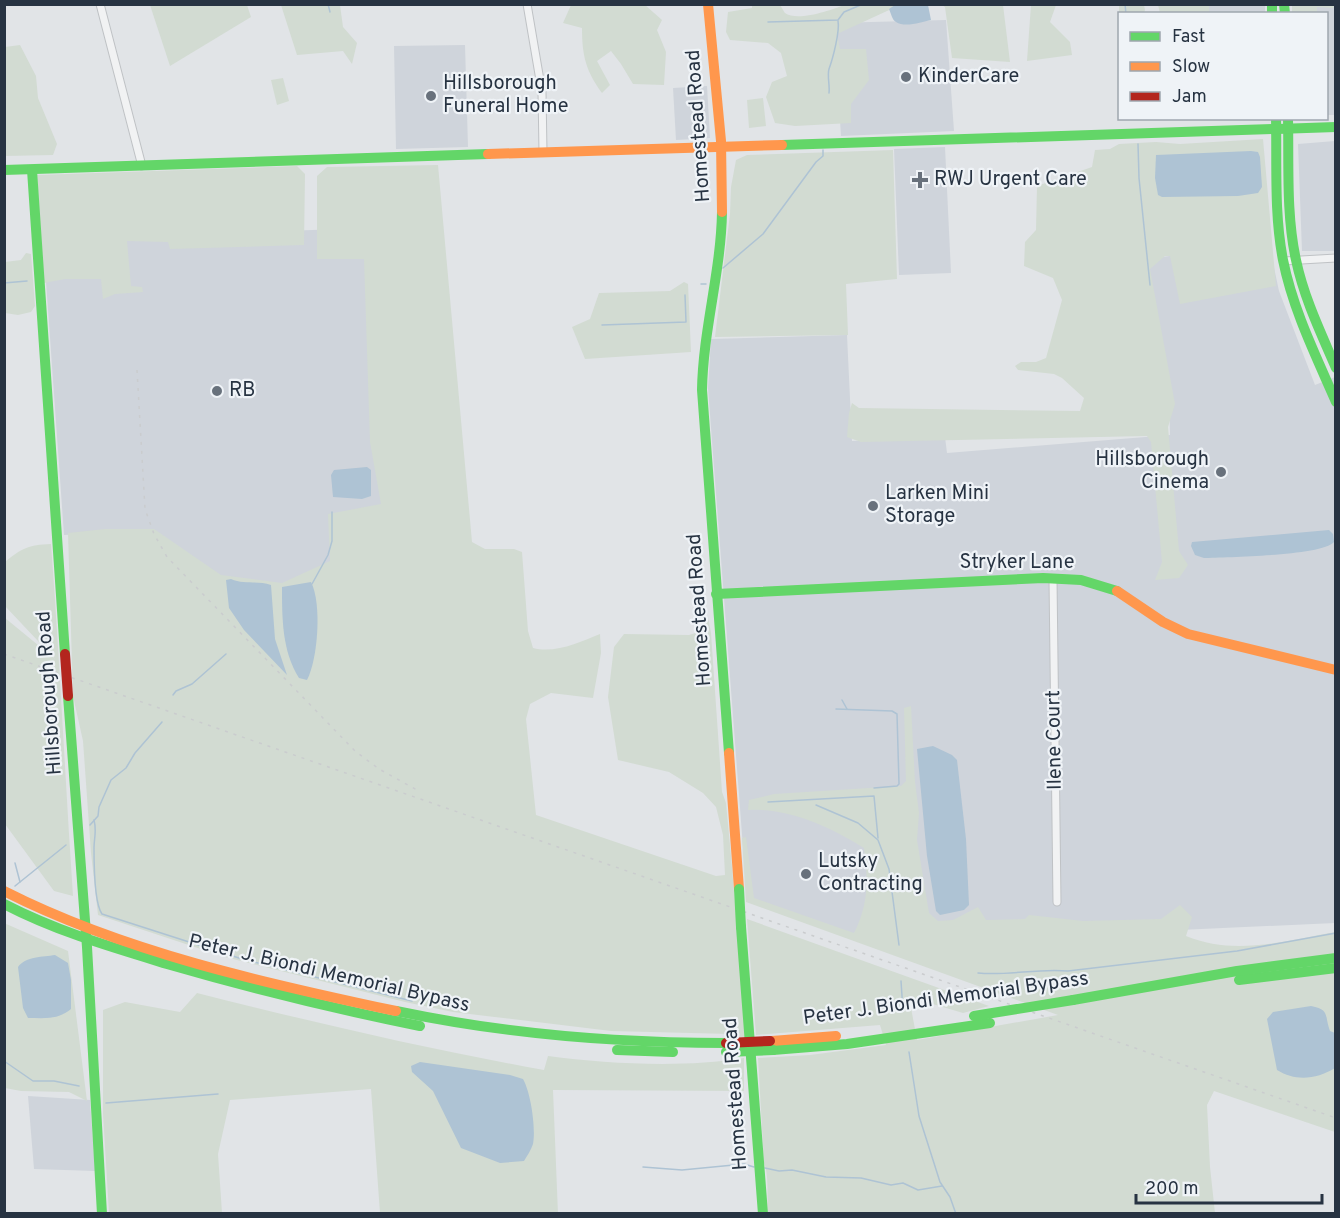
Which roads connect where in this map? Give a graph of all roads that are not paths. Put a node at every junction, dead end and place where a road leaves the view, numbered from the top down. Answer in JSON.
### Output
{"nodes":[{"id":1,"x":100,"y":4,"type":"edge"},
{"id":2,"x":527,"y":4,"type":"edge"},
{"id":3,"x":708,"y":4,"type":"edge"},
{"id":4,"x":1288,"y":123,"type":"edge"},
{"id":5,"x":1276,"y":124,"type":"edge"},
{"id":6,"x":1335,"y":127,"type":"edge"},
{"id":7,"x":721,"y":146,"type":"junction"},
{"id":8,"x":543,"y":152,"type":"junction"},
{"id":9,"x":142,"y":166,"type":"junction"},
{"id":10,"x":4,"y":170,"type":"edge"},
{"id":11,"x":32,"y":170,"type":"junction"},
{"id":12,"x":1335,"y":258,"type":"edge"},
{"id":13,"x":1296,"y":260,"type":"junction"},
{"id":14,"x":1284,"y":261,"type":"junction"},
{"id":15,"x":1335,"y":368,"type":"edge"},
{"id":16,"x":1335,"y":402,"type":"edge"},
{"id":17,"x":1053,"y":579,"type":"junction"},
{"id":18,"x":716,"y":594,"type":"junction"},
{"id":19,"x":1335,"y":670,"type":"edge"},
{"id":20,"x":4,"y":891,"type":"edge"},
{"id":21,"x":1057,"y":902,"type":"dead end"},
{"id":22,"x":4,"y":904,"type":"edge"},
{"id":23,"x":86,"y":934,"type":"junction"},
{"id":24,"x":1335,"y":958,"type":"edge"},
{"id":25,"x":1335,"y":968,"type":"edge"},
{"id":26,"x":1076,"y":1003,"type":"junction"},
{"id":27,"x":773,"y":1046,"type":"junction"},
{"id":28,"x":102,"y":1214,"type":"edge"},
{"id":29,"x":763,"y":1214,"type":"edge"}],
"edges":[{"from":1,"to":9,"type":"street"},
{"from":2,"to":8,"type":"street"},
{"from":3,"to":7,"type":"main road","name":"Homestead Road"},
{"from":4,"to":5,"type":"main road"},
{"from":4,"to":6,"type":"main road"},
{"from":4,"to":13,"type":"main road"},
{"from":5,"to":7,"type":"main road"},
{"from":5,"to":14,"type":"main road"},
{"from":7,"to":8,"type":"main road"},
{"from":7,"to":18,"type":"main road","name":"Homestead Road"},
{"from":8,"to":9,"type":"main road"},
{"from":9,"to":11,"type":"main road"},
{"from":10,"to":11,"type":"main road"},
{"from":11,"to":23,"type":"main road","name":"Hillsborough Road","bridge":true},
{"from":12,"to":13,"type":"street"},
{"from":13,"to":14,"type":"street"},
{"from":13,"to":15,"type":"main road"},
{"from":14,"to":16,"type":"main road"},
{"from":17,"to":18,"type":"main road","name":"Stryker Lane"},
{"from":17,"to":19,"type":"main road","name":"Stryker Lane"},
{"from":17,"to":21,"type":"street","name":"Ilene Court"},
{"from":18,"to":29,"type":"main road","name":"Homestead Road","bridge":true},
{"from":20,"to":23,"type":"main road","name":"Peter J. Biondi Memorial Bypass"},
{"from":22,"to":23,"type":"main road","name":"Peter J. Biondi Memorial Bypass"},
{"from":23,"to":27,"type":"main road","name":"Peter J. Biondi Memorial Bypass","bridge":true},
{"from":23,"to":28,"type":"main road","name":"Hillsborough Road"},
{"from":24,"to":26,"type":"main road","name":"Peter J. Biondi Memorial Bypass"},
{"from":25,"to":26,"type":"main road","name":"Peter J. Biondi Memorial Bypass"},
{"from":26,"to":27,"type":"main road","name":"Peter J. Biondi Memorial Bypass","bridge":true},
{"from":26,"to":27,"type":"main road","name":"Peter J. Biondi Memorial Bypass"}]}
